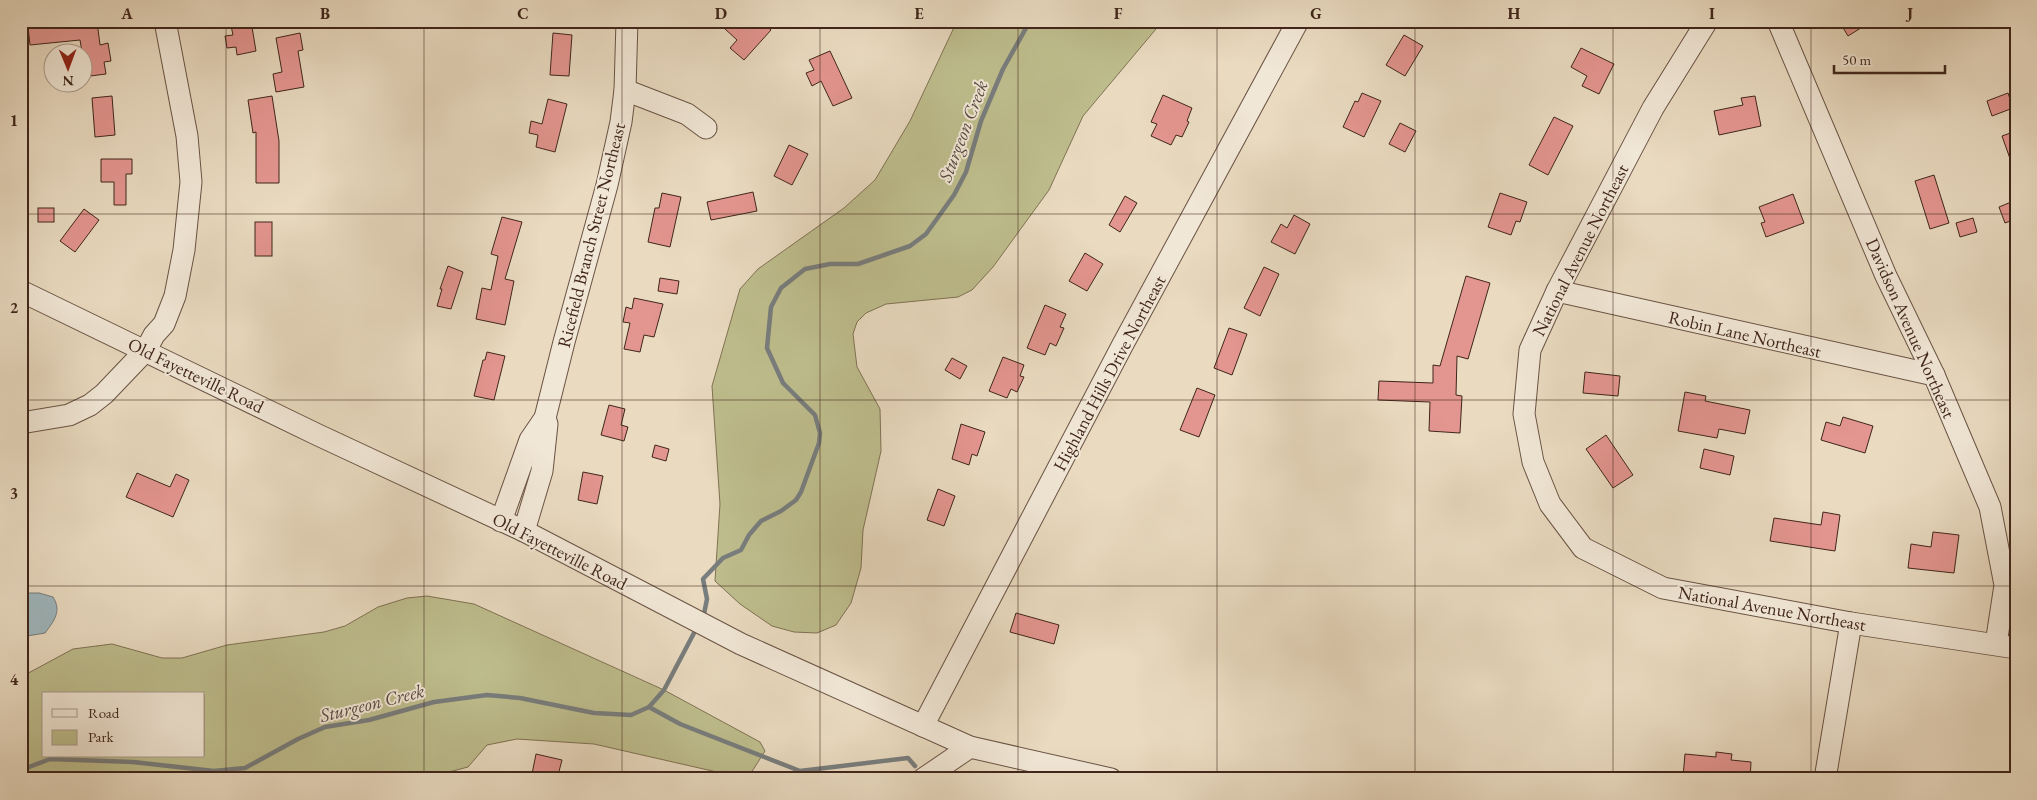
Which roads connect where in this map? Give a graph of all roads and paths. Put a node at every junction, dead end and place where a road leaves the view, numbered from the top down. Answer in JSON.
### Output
{"nodes":[{"id":1,"x":165,"y":21,"type":"edge"},
{"id":2,"x":627,"y":21,"type":"edge"},
{"id":3,"x":1298,"y":21,"type":"edge"},
{"id":4,"x":1707,"y":21,"type":"edge"},
{"id":5,"x":1778,"y":21,"type":"edge"},
{"id":6,"x":625,"y":90,"type":"junction"},
{"id":7,"x":706,"y":128,"type":"dead end"},
{"id":8,"x":21,"y":291,"type":"edge"},
{"id":9,"x":1557,"y":291,"type":"junction"},
{"id":10,"x":146,"y":350,"type":"junction"},
{"id":11,"x":1934,"y":375,"type":"junction"},
{"id":12,"x":545,"y":418,"type":"junction"},
{"id":13,"x":21,"y":423,"type":"edge"},
{"id":14,"x":501,"y":521,"type":"junction"},
{"id":15,"x":524,"y":531,"type":"junction"},
{"id":16,"x":1851,"y":623,"type":"junction"},
{"id":17,"x":2006,"y":646,"type":"edge"},
{"id":18,"x":923,"y":726,"type":"junction"},
{"id":19,"x":970,"y":747,"type":"junction"},
{"id":20,"x":923,"y":779,"type":"edge"},
{"id":21,"x":1111,"y":779,"type":"edge"},
{"id":22,"x":1824,"y":779,"type":"edge"}],
"edges":[{"from":1,"to":10,"type":"street"},
{"from":2,"to":6,"type":"street","name":"Ricefield Branch Street Northeast"},
{"from":3,"to":18,"type":"street","name":"Highland Hills Drive Northeast"},
{"from":4,"to":9,"type":"street","name":"National Avenue Northeast"},
{"from":5,"to":11,"type":"street","name":"Davidson Avenue Northeast"},
{"from":6,"to":7,"type":"street"},
{"from":6,"to":12,"type":"street","name":"Ricefield Branch Street Northeast"},
{"from":8,"to":10,"type":"street","name":"Old Fayetteville Road"},
{"from":9,"to":11,"type":"street","name":"Robin Lane Northeast"},
{"from":9,"to":16,"type":"street","name":"National Avenue Northeast"},
{"from":10,"to":13,"type":"street"},
{"from":10,"to":14,"type":"street","name":"Old Fayetteville Road"},
{"from":11,"to":17,"type":"street","name":"Davidson Avenue Northeast"},
{"from":12,"to":14,"type":"street","name":"Ricefield Branch Street Northeast"},
{"from":12,"to":15,"type":"street","name":"Ricefield Branch Street Northeast"},
{"from":14,"to":15,"type":"street","name":"Old Fayetteville Road"},
{"from":15,"to":18,"type":"street","name":"Old Fayetteville Road"},
{"from":16,"to":17,"type":"street","name":"National Avenue Northeast"},
{"from":16,"to":22,"type":"street"},
{"from":18,"to":19,"type":"street","name":"Old Fayetteville Road"},
{"from":19,"to":20,"type":"street"},
{"from":19,"to":21,"type":"street","name":"Old Fayetteville Road"}]}
